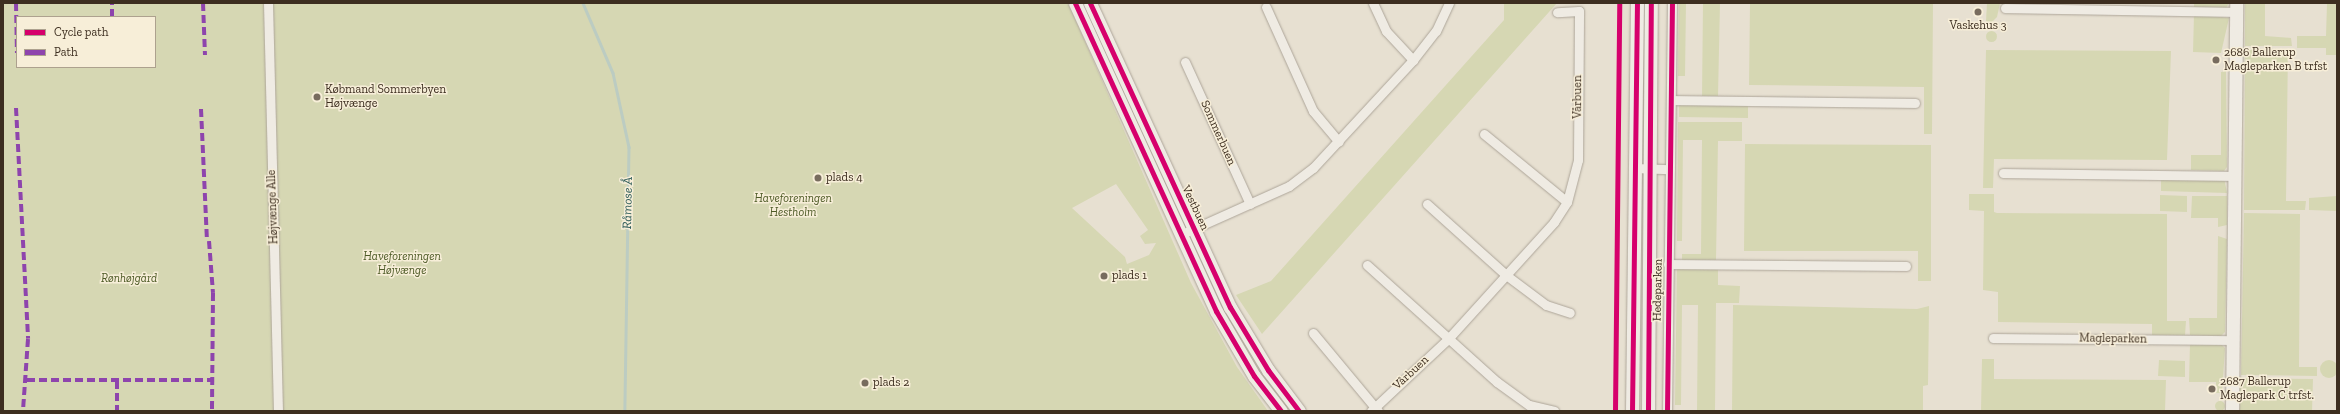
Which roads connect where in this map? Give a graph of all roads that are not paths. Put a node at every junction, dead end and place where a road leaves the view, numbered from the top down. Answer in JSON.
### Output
{"nodes":[{"id":1,"x":268,"y":3,"type":"edge"},
{"id":2,"x":1075,"y":3,"type":"edge"},
{"id":3,"x":1090,"y":3,"type":"edge"},
{"id":4,"x":1373,"y":3,"type":"edge"},
{"id":5,"x":1449,"y":3,"type":"edge"},
{"id":6,"x":1637,"y":3,"type":"edge"},
{"id":7,"x":1651,"y":3,"type":"edge"},
{"id":8,"x":1672,"y":3,"type":"edge"},
{"id":9,"x":1266,"y":7,"type":"dead end"},
{"id":10,"x":2006,"y":8,"type":"dead end"},
{"id":11,"x":2236,"y":8,"type":"edge"},
{"id":12,"x":1557,"y":12,"type":"dead end"},
{"id":13,"x":1413,"y":60,"type":"junction"},
{"id":14,"x":1185,"y":62,"type":"dead end"},
{"id":15,"x":1671,"y":100,"type":"junction"},
{"id":16,"x":1915,"y":102,"type":"dead end"},
{"id":17,"x":1484,"y":134,"type":"dead end"},
{"id":18,"x":1339,"y":142,"type":"junction"},
{"id":19,"x":1634,"y":168,"type":"junction"},
{"id":20,"x":1650,"y":168,"type":"junction"},
{"id":21,"x":1670,"y":169,"type":"junction"},
{"id":22,"x":2003,"y":173,"type":"dead end"},
{"id":23,"x":2234,"y":176,"type":"junction"},
{"id":24,"x":1567,"y":202,"type":"junction"},
{"id":25,"x":1250,"y":204,"type":"junction"},
{"id":26,"x":1427,"y":204,"type":"dead end"},
{"id":27,"x":1194,"y":228,"type":"junction"},
{"id":28,"x":1182,"y":234,"type":"junction"},
{"id":29,"x":1668,"y":264,"type":"junction"},
{"id":30,"x":1367,"y":265,"type":"dead end"},
{"id":31,"x":1906,"y":266,"type":"dead end"},
{"id":32,"x":1506,"y":275,"type":"junction"},
{"id":33,"x":1570,"y":313,"type":"dead end"},
{"id":34,"x":1313,"y":333,"type":"dead end"},
{"id":35,"x":1993,"y":338,"type":"dead end"},
{"id":36,"x":1448,"y":339,"type":"junction"},
{"id":37,"x":2232,"y":340,"type":"junction"},
{"id":38,"x":1374,"y":410,"type":"edge"},
{"id":39,"x":278,"y":411,"type":"edge"},
{"id":40,"x":1281,"y":411,"type":"edge"},
{"id":41,"x":1299,"y":411,"type":"edge"},
{"id":42,"x":1554,"y":411,"type":"edge"},
{"id":43,"x":1632,"y":411,"type":"edge"},
{"id":44,"x":1648,"y":411,"type":"edge"},
{"id":45,"x":1667,"y":411,"type":"edge"},
{"id":46,"x":2232,"y":411,"type":"edge"}],
"edges":[{"from":1,"to":39,"type":"street","name":"Højvænge Alle"},
{"from":2,"to":28,"type":"street","name":"Vestbuen"},
{"from":3,"to":27,"type":"street","name":"Vestbuen"},
{"from":4,"to":13,"type":"street"},
{"from":5,"to":13,"type":"street"},
{"from":6,"to":19,"type":"street"},
{"from":7,"to":20,"type":"street"},
{"from":8,"to":15,"type":"street","name":"Hedeparken"},
{"from":9,"to":18,"type":"street"},
{"from":10,"to":11,"type":"street"},
{"from":11,"to":23,"type":"street"},
{"from":12,"to":24,"type":"street","name":"Vårbuen"},
{"from":13,"to":18,"type":"street"},
{"from":14,"to":25,"type":"street","name":"Sommerbuen"},
{"from":15,"to":16,"type":"street"},
{"from":15,"to":21,"type":"street","name":"Hedeparken"},
{"from":17,"to":24,"type":"street"},
{"from":18,"to":25,"type":"street"},
{"from":19,"to":20,"type":"street"},
{"from":19,"to":43,"type":"street"},
{"from":20,"to":21,"type":"street"},
{"from":20,"to":44,"type":"street"},
{"from":21,"to":29,"type":"street","name":"Hedeparken"},
{"from":22,"to":23,"type":"street"},
{"from":23,"to":37,"type":"street"},
{"from":24,"to":32,"type":"street","name":"Vårbuen"},
{"from":25,"to":27,"type":"street"},
{"from":26,"to":32,"type":"street"},
{"from":27,"to":28,"type":"street"},
{"from":27,"to":41,"type":"street","name":"Vestbuen"},
{"from":28,"to":40,"type":"street","name":"Vestbuen"},
{"from":29,"to":31,"type":"street","name":"Hedeparken"},
{"from":29,"to":45,"type":"street","name":"Hedeparken"},
{"from":30,"to":36,"type":"street"},
{"from":32,"to":33,"type":"street"},
{"from":32,"to":36,"type":"street","name":"Vårbuen"},
{"from":34,"to":38,"type":"street","name":"Vårbuen"},
{"from":35,"to":37,"type":"street","name":"Magleparken"},
{"from":36,"to":38,"type":"street","name":"Vårbuen"},
{"from":36,"to":42,"type":"street"},
{"from":37,"to":46,"type":"street"}]}
